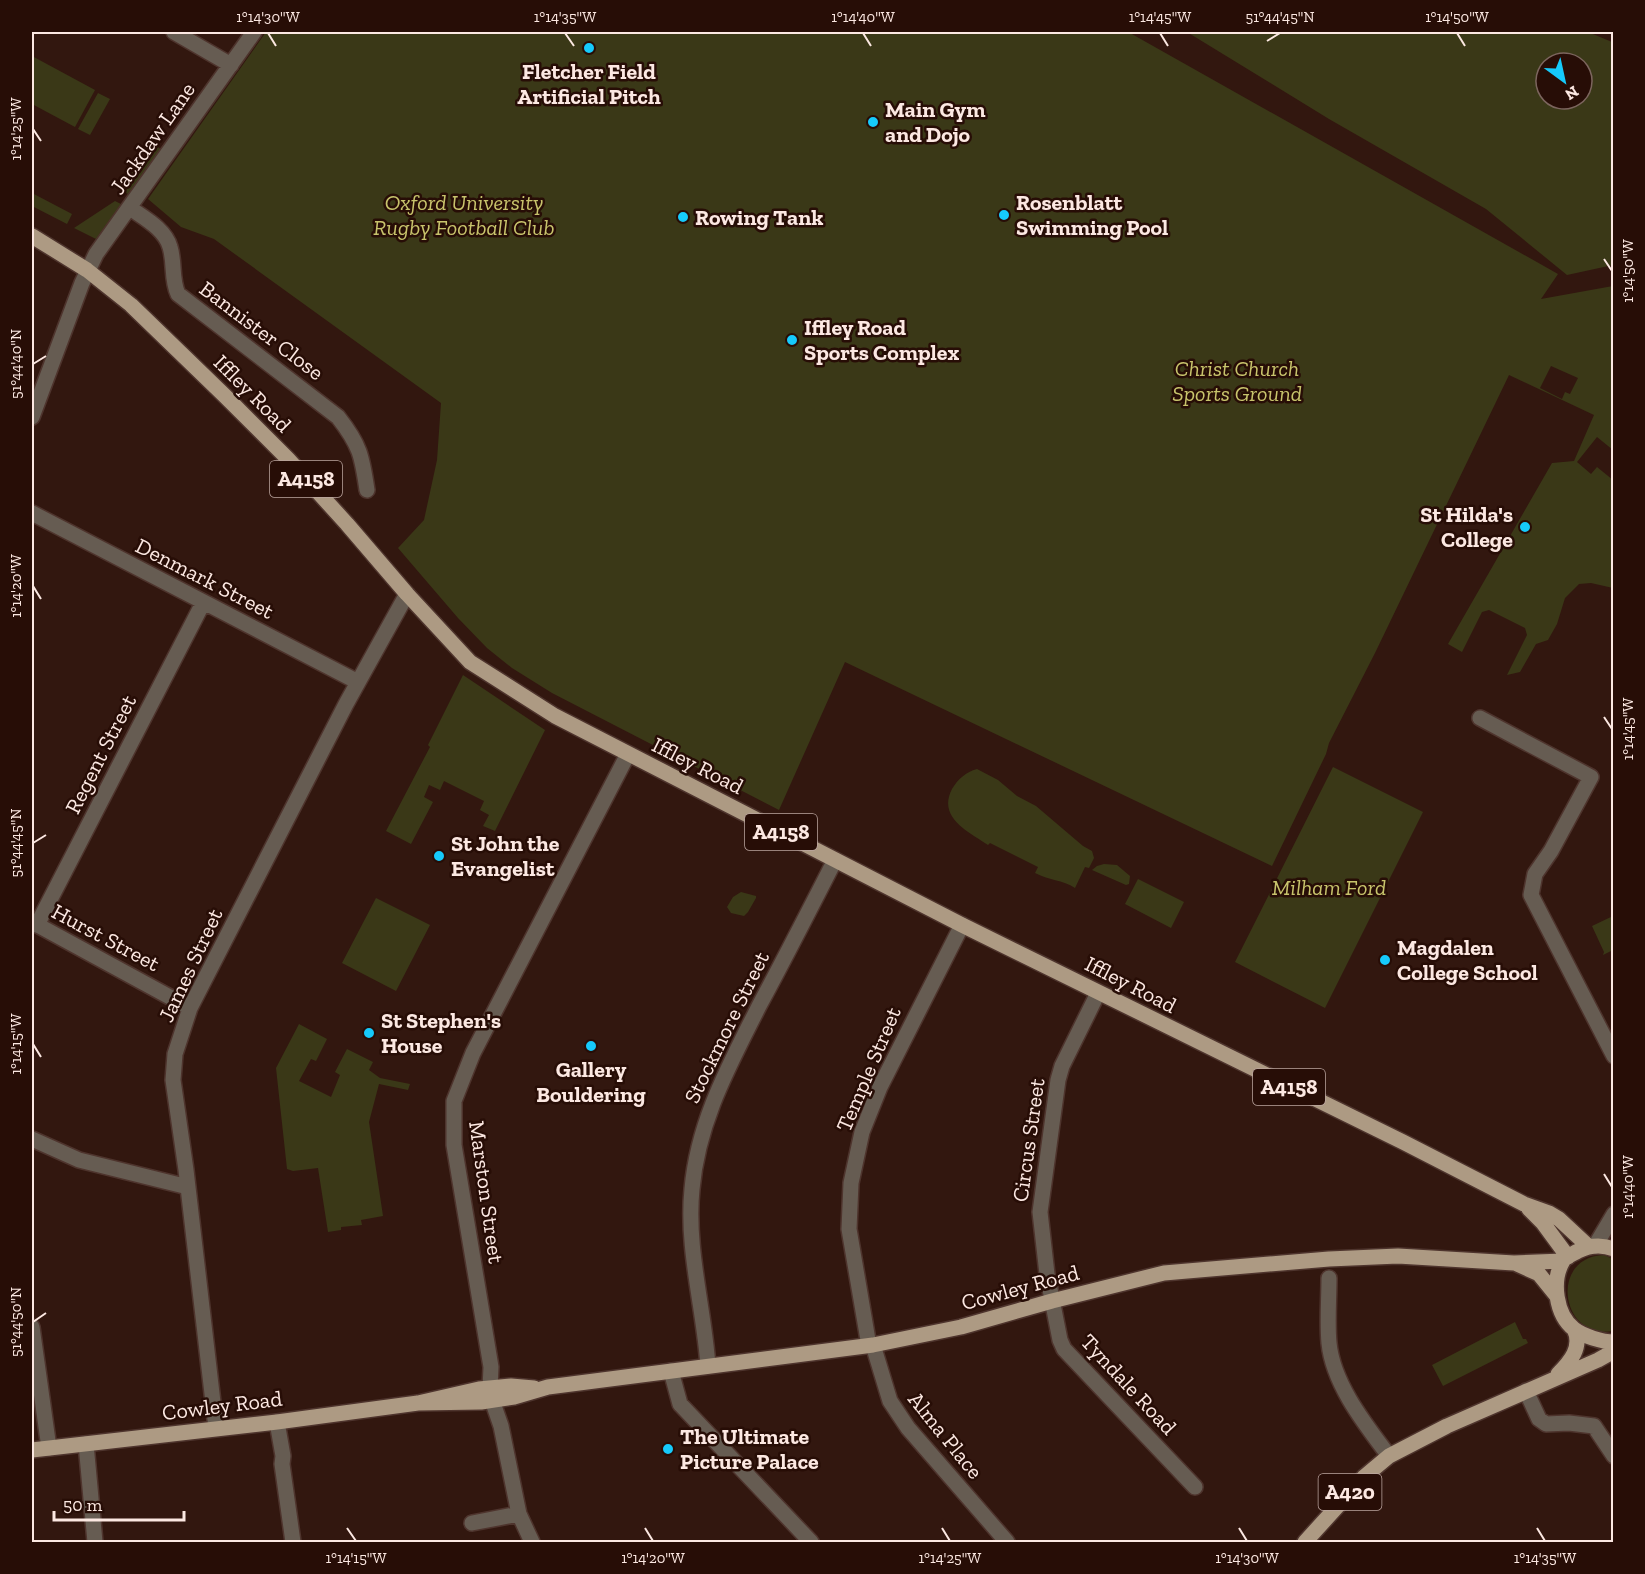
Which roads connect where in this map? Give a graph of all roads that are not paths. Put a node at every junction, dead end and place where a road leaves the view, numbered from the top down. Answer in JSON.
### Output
{"nodes":[{"id":1,"x":174,"y":32,"type":"edge"},
{"id":2,"x":254,"y":32,"type":"edge"},
{"id":3,"x":231,"y":65,"type":"junction"},
{"id":4,"x":130,"y":208,"type":"junction"},
{"id":5,"x":32,"y":236,"type":"edge"},
{"id":6,"x":87,"y":270,"type":"junction"},
{"id":7,"x":32,"y":417,"type":"edge"},
{"id":8,"x":367,"y":490,"type":"dead end"},
{"id":9,"x":32,"y":513,"type":"edge"},
{"id":10,"x":407,"y":594,"type":"junction"},
{"id":11,"x":202,"y":603,"type":"junction"},
{"id":12,"x":358,"y":682,"type":"junction"},
{"id":13,"x":1480,"y":718,"type":"dead end"},
{"id":14,"x":628,"y":754,"type":"junction"},
{"id":15,"x":835,"y":860,"type":"junction"},
{"id":16,"x":34,"y":924,"type":"edge"},
{"id":17,"x":962,"y":926,"type":"junction"},
{"id":18,"x":1098,"y":993,"type":"junction"},
{"id":19,"x":190,"y":1008,"type":"junction"},
{"id":20,"x":1614,"y":1056,"type":"edge"},
{"id":21,"x":32,"y":1143,"type":"edge"},
{"id":22,"x":188,"y":1187,"type":"junction"},
{"id":23,"x":1524,"y":1204,"type":"junction"},
{"id":24,"x":1614,"y":1214,"type":"edge"},
{"id":25,"x":1591,"y":1246,"type":"junction"},
{"id":26,"x":1614,"y":1249,"type":"edge"},
{"id":27,"x":1566,"y":1259,"type":"junction"},
{"id":28,"x":1514,"y":1263,"type":"junction"},
{"id":29,"x":1329,"y":1278,"type":"dead end"},
{"id":30,"x":1556,"y":1295,"type":"junction"},
{"id":31,"x":1052,"y":1301,"type":"junction"},
{"id":32,"x":32,"y":1326,"type":"edge"},
{"id":33,"x":1574,"y":1329,"type":"junction"},
{"id":34,"x":1614,"y":1342,"type":"edge"},
{"id":35,"x":871,"y":1345,"type":"junction"},
{"id":36,"x":1614,"y":1351,"type":"edge"},
{"id":37,"x":708,"y":1366,"type":"junction"},
{"id":38,"x":671,"y":1371,"type":"junction"},
{"id":39,"x":1553,"y":1378,"type":"junction"},
{"id":40,"x":1526,"y":1391,"type":"junction"},
{"id":41,"x":491,"y":1394,"type":"junction"},
{"id":42,"x":277,"y":1422,"type":"junction"},
{"id":43,"x":216,"y":1428,"type":"junction"},
{"id":44,"x":86,"y":1444,"type":"junction"},
{"id":45,"x":49,"y":1448,"type":"junction"},
{"id":46,"x":32,"y":1450,"type":"edge"},
{"id":47,"x":1389,"y":1456,"type":"junction"},
{"id":48,"x":1614,"y":1456,"type":"edge"},
{"id":49,"x":1195,"y":1487,"type":"dead end"},
{"id":50,"x":519,"y":1514,"type":"junction"},
{"id":51,"x":472,"y":1523,"type":"dead end"},
{"id":52,"x":95,"y":1542,"type":"edge"},
{"id":53,"x":292,"y":1542,"type":"edge"},
{"id":54,"x":532,"y":1542,"type":"edge"},
{"id":55,"x":811,"y":1542,"type":"edge"},
{"id":56,"x":1007,"y":1542,"type":"edge"},
{"id":57,"x":1305,"y":1542,"type":"edge"}],
"edges":[{"from":1,"to":3,"type":"street"},
{"from":2,"to":3,"type":"street","name":"Jackdaw Lane"},
{"from":3,"to":4,"type":"street","name":"Jackdaw Lane"},
{"from":4,"to":6,"type":"street","name":"Jackdaw Lane"},
{"from":4,"to":8,"type":"street","name":"Bannister Close"},
{"from":5,"to":6,"type":"main road","name":"Iffley Road","number":"A4158"},
{"from":6,"to":7,"type":"street","name":"Jackdaw Lane"},
{"from":6,"to":10,"type":"main road","name":"Iffley Road","number":"A4158"},
{"from":9,"to":11,"type":"street","name":"Denmark Street"},
{"from":10,"to":12,"type":"street","name":"James Street"},
{"from":10,"to":14,"type":"main road","name":"Iffley Road","number":"A4158"},
{"from":11,"to":12,"type":"street","name":"Denmark Street"},
{"from":11,"to":16,"type":"street","name":"Regent Street"},
{"from":12,"to":19,"type":"street","name":"James Street"},
{"from":13,"to":20,"type":"street"},
{"from":14,"to":15,"type":"main road","name":"Iffley Road","number":"A4158"},
{"from":14,"to":41,"type":"street","name":"Marston Street"},
{"from":15,"to":17,"type":"main road","name":"Iffley Road","number":"A4158"},
{"from":15,"to":37,"type":"street","name":"Stockmore Street"},
{"from":16,"to":19,"type":"street","name":"Hurst Street"},
{"from":17,"to":18,"type":"main road","name":"Iffley Road","number":"A4158"},
{"from":17,"to":35,"type":"street","name":"Temple Street"},
{"from":18,"to":23,"type":"main road","name":"Iffley Road","number":"A4158"},
{"from":18,"to":31,"type":"street","name":"Circus Street"},
{"from":19,"to":22,"type":"street","name":"James Street"},
{"from":21,"to":22,"type":"street"},
{"from":22,"to":43,"type":"street","name":"James Street"},
{"from":23,"to":25,"type":"main road","name":"Iffley Road","number":"A4158"},
{"from":23,"to":27,"type":"main road","name":"Iffley Road","number":"A4158"},
{"from":24,"to":25,"type":"street"},
{"from":25,"to":26,"type":"main road"},
{"from":25,"to":27,"type":"main road"},
{"from":27,"to":28,"type":"main road","name":"Cowley Road"},
{"from":27,"to":30,"type":"main road"},
{"from":28,"to":30,"type":"main road","name":"Cowley Road"},
{"from":28,"to":31,"type":"main road","name":"Cowley Road"},
{"from":29,"to":47,"type":"street"},
{"from":30,"to":33,"type":"main road","name":"Cowley Road"},
{"from":31,"to":35,"type":"main road","name":"Cowley Road"},
{"from":31,"to":49,"type":"street","name":"Tyndale Road"},
{"from":32,"to":45,"type":"street"},
{"from":33,"to":34,"type":"main road"},
{"from":33,"to":39,"type":"main road","number":"A420"},
{"from":35,"to":37,"type":"main road","name":"Cowley Road"},
{"from":35,"to":56,"type":"street","name":"Alma Place"},
{"from":36,"to":39,"type":"main road","number":"A420"},
{"from":37,"to":38,"type":"main road","name":"Cowley Road"},
{"from":38,"to":41,"type":"main road","name":"Cowley Road"},
{"from":38,"to":55,"type":"street"},
{"from":39,"to":40,"type":"main road","number":"A420"},
{"from":40,"to":47,"type":"main road","number":"A420"},
{"from":40,"to":48,"type":"street"},
{"from":41,"to":42,"type":"main road","name":"Cowley Road"},
{"from":41,"to":50,"type":"street","name":"Marston Street"},
{"from":42,"to":43,"type":"main road","name":"Cowley Road"},
{"from":42,"to":53,"type":"street"},
{"from":43,"to":44,"type":"main road","name":"Cowley Road"},
{"from":44,"to":45,"type":"main road","name":"Cowley Road"},
{"from":44,"to":52,"type":"street"},
{"from":45,"to":46,"type":"main road","name":"Cowley Road"},
{"from":47,"to":57,"type":"main road","number":"A420"},
{"from":50,"to":51,"type":"street"},
{"from":50,"to":54,"type":"street","name":"Marston Street"}]}
